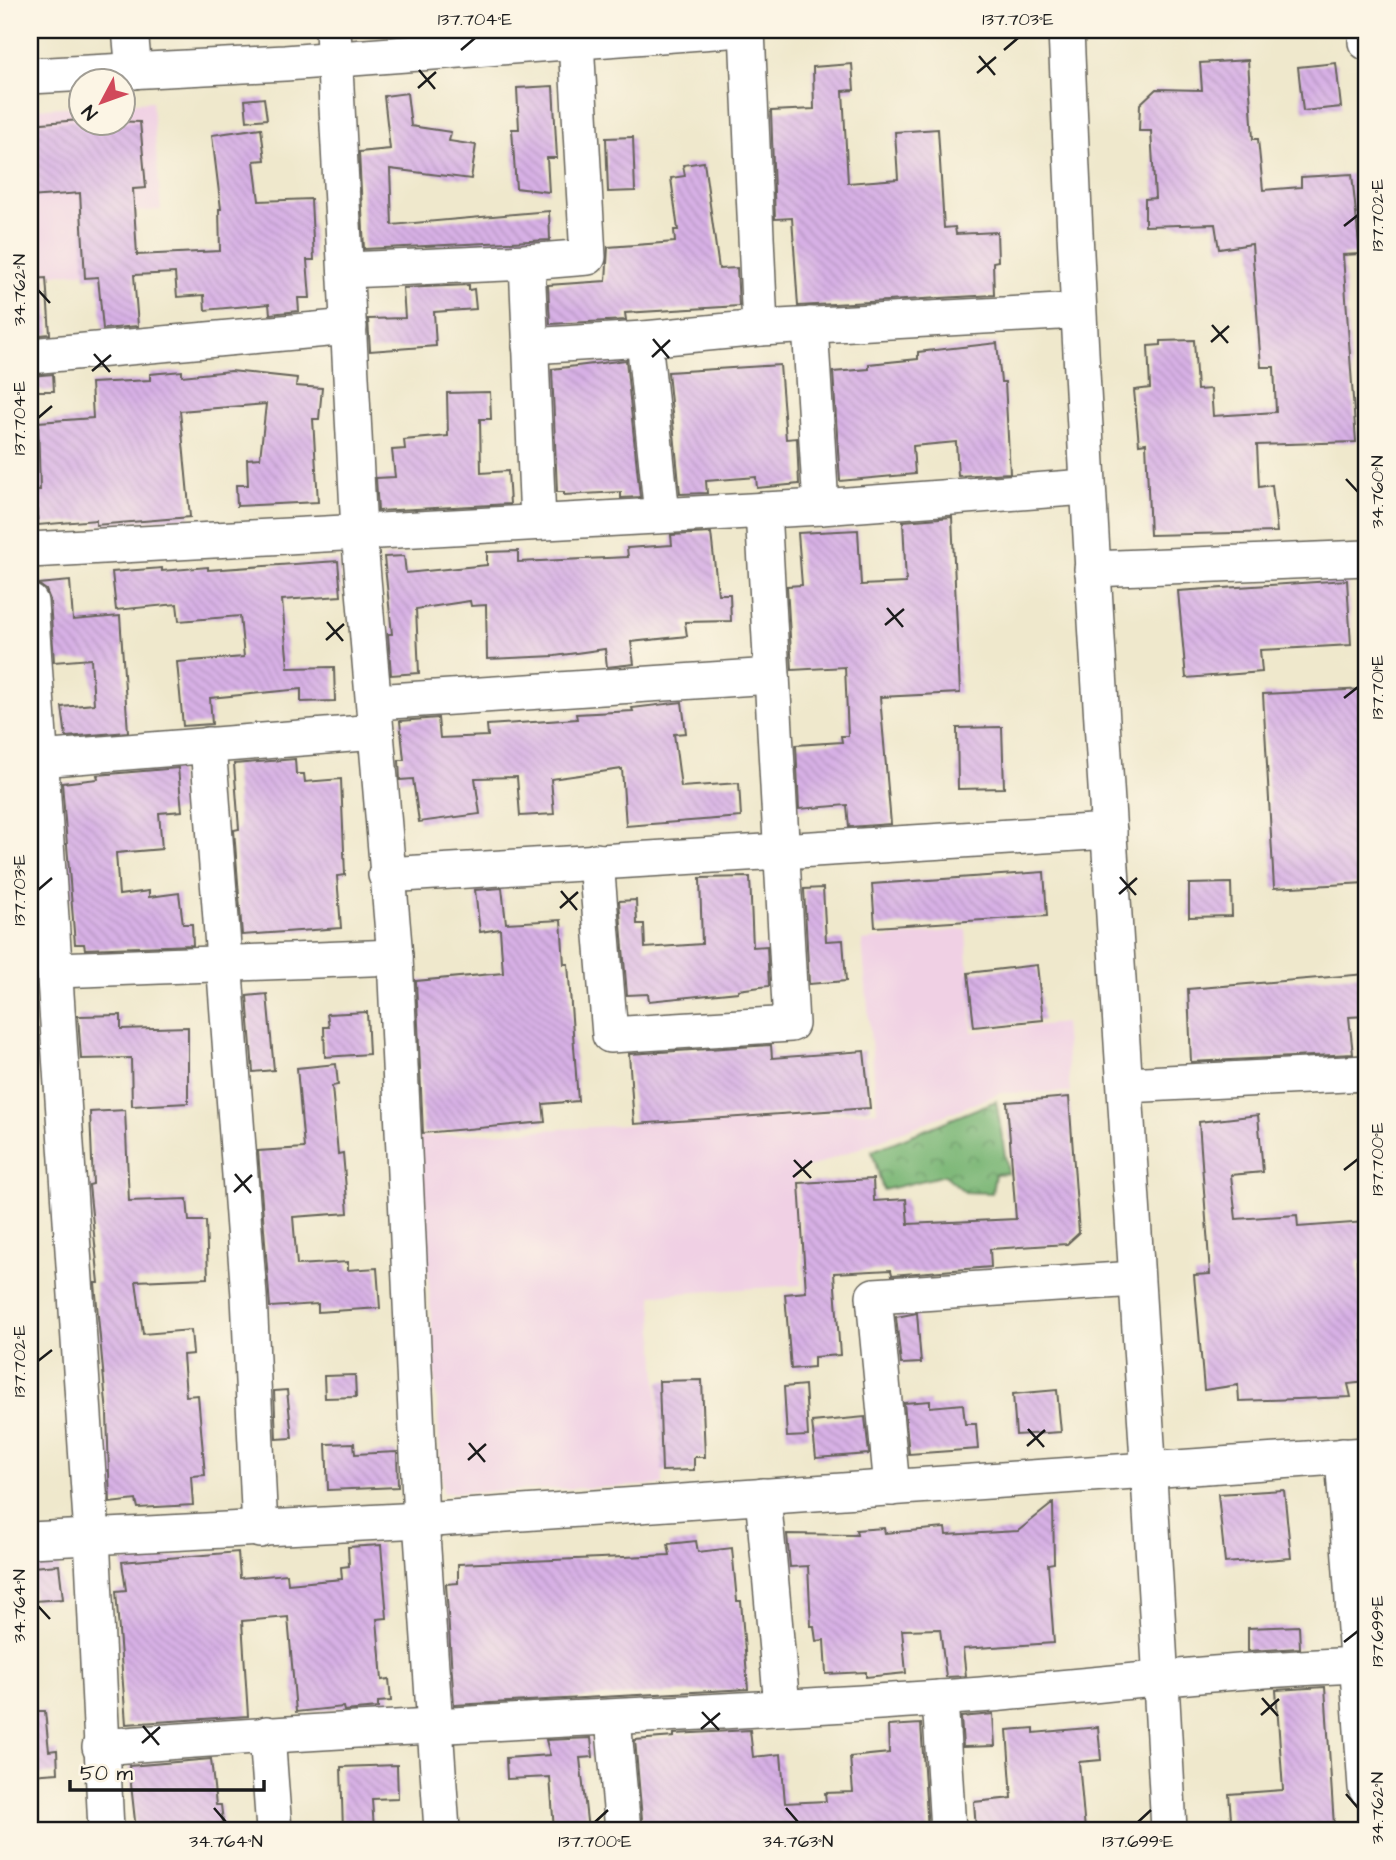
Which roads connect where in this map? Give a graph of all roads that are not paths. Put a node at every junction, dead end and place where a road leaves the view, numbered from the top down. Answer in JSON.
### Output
{"nodes":[{"id":1,"x":130,"y":30,"type":"edge"},
{"id":2,"x":728,"y":30,"type":"edge"},
{"id":3,"x":747,"y":30,"type":"edge"},
{"id":4,"x":1066,"y":30,"type":"edge"},
{"id":5,"x":1366,"y":30,"type":"edge"},
{"id":6,"x":642,"y":32,"type":"edge"},
{"id":7,"x":576,"y":41,"type":"junction"},
{"id":8,"x":1366,"y":42,"type":"edge"},
{"id":9,"x":335,"y":44,"type":"edge"},
{"id":10,"x":134,"y":66,"type":"edge"},
{"id":11,"x":136,"y":71,"type":"edge"},
{"id":12,"x":66,"y":74,"type":"edge"},
{"id":13,"x":30,"y":76,"type":"edge"},
{"id":14,"x":527,"y":262,"type":"junction"},
{"id":15,"x":347,"y":270,"type":"junction"},
{"id":16,"x":1078,"y":311,"type":"junction"},
{"id":17,"x":810,"y":325,"type":"junction"},
{"id":18,"x":349,"y":327,"type":"junction"},
{"id":19,"x":760,"y":328,"type":"junction"},
{"id":20,"x":644,"y":339,"type":"junction"},
{"id":21,"x":530,"y":346,"type":"junction"},
{"id":22,"x":30,"y":356,"type":"edge"},
{"id":23,"x":1086,"y":487,"type":"junction"},
{"id":24,"x":821,"y":507,"type":"junction"},
{"id":25,"x":764,"y":510,"type":"junction"},
{"id":26,"x":662,"y":515,"type":"junction"},
{"id":27,"x":538,"y":522,"type":"junction"},
{"id":28,"x":359,"y":531,"type":"junction"},
{"id":29,"x":30,"y":550,"type":"edge"},
{"id":30,"x":1366,"y":558,"type":"edge"},
{"id":31,"x":1092,"y":569,"type":"junction"},
{"id":32,"x":30,"y":602,"type":"edge"},
{"id":33,"x":772,"y":676,"type":"junction"},
{"id":34,"x":376,"y":717,"type":"junction"},
{"id":35,"x":208,"y":745,"type":"junction"},
{"id":36,"x":39,"y":759,"type":"junction"},
{"id":37,"x":1109,"y":831,"type":"junction"},
{"id":38,"x":782,"y":853,"type":"junction"},
{"id":39,"x":596,"y":861,"type":"junction"},
{"id":40,"x":386,"y":875,"type":"junction"},
{"id":41,"x":395,"y":957,"type":"junction"},
{"id":42,"x":222,"y":964,"type":"junction"},
{"id":43,"x":57,"y":970,"type":"junction"},
{"id":44,"x":1366,"y":1073,"type":"edge"},
{"id":45,"x":1126,"y":1085,"type":"junction"},
{"id":46,"x":1136,"y":1279,"type":"junction"},
{"id":47,"x":1354,"y":1456,"type":"edge"},
{"id":48,"x":1149,"y":1471,"type":"junction"},
{"id":49,"x":892,"y":1488,"type":"junction"},
{"id":50,"x":763,"y":1496,"type":"junction"},
{"id":51,"x":421,"y":1520,"type":"junction"},
{"id":52,"x":260,"y":1530,"type":"junction"},
{"id":53,"x":92,"y":1536,"type":"junction"},
{"id":54,"x":30,"y":1540,"type":"edge"},
{"id":55,"x":1362,"y":1665,"type":"edge"},
{"id":56,"x":1161,"y":1680,"type":"junction"},
{"id":57,"x":940,"y":1698,"type":"junction"},
{"id":58,"x":782,"y":1706,"type":"junction"},
{"id":59,"x":613,"y":1719,"type":"junction"},
{"id":60,"x":435,"y":1723,"type":"junction"},
{"id":61,"x":267,"y":1734,"type":"junction"},
{"id":62,"x":100,"y":1747,"type":"junction"},
{"id":63,"x":1366,"y":1788,"type":"edge"},
{"id":64,"x":106,"y":1830,"type":"edge"},
{"id":65,"x":274,"y":1830,"type":"edge"},
{"id":66,"x":442,"y":1830,"type":"edge"},
{"id":67,"x":623,"y":1830,"type":"edge"},
{"id":68,"x":948,"y":1830,"type":"edge"},
{"id":69,"x":1169,"y":1830,"type":"edge"}],
"edges":[{"from":1,"to":10,"type":"street"},
{"from":2,"to":6,"type":"street"},
{"from":3,"to":19,"type":"street"},
{"from":4,"to":16,"type":"street"},
{"from":5,"to":8,"type":"street"},
{"from":6,"to":7,"type":"street"},
{"from":7,"to":9,"type":"street"},
{"from":7,"to":14,"type":"street"},
{"from":9,"to":11,"type":"street"},
{"from":9,"to":15,"type":"street"},
{"from":12,"to":13,"type":"street"},
{"from":14,"to":15,"type":"street"},
{"from":14,"to":21,"type":"street"},
{"from":15,"to":18,"type":"street"},
{"from":16,"to":17,"type":"street"},
{"from":16,"to":23,"type":"street"},
{"from":17,"to":19,"type":"street"},
{"from":17,"to":24,"type":"street"},
{"from":18,"to":22,"type":"street"},
{"from":18,"to":28,"type":"street"},
{"from":19,"to":20,"type":"street"},
{"from":20,"to":21,"type":"street"},
{"from":20,"to":26,"type":"street"},
{"from":21,"to":27,"type":"street"},
{"from":23,"to":24,"type":"street"},
{"from":23,"to":31,"type":"street"},
{"from":24,"to":25,"type":"street"},
{"from":25,"to":26,"type":"street"},
{"from":25,"to":33,"type":"street"},
{"from":26,"to":27,"type":"street"},
{"from":27,"to":28,"type":"street"},
{"from":28,"to":29,"type":"street"},
{"from":28,"to":34,"type":"street"},
{"from":30,"to":31,"type":"street"},
{"from":31,"to":37,"type":"street"},
{"from":32,"to":36,"type":"street"},
{"from":33,"to":34,"type":"street"},
{"from":33,"to":38,"type":"street"},
{"from":34,"to":35,"type":"street"},
{"from":34,"to":40,"type":"street"},
{"from":35,"to":36,"type":"street"},
{"from":35,"to":42,"type":"street"},
{"from":36,"to":43,"type":"street"},
{"from":37,"to":38,"type":"street"},
{"from":37,"to":45,"type":"street"},
{"from":38,"to":39,"type":"street"},
{"from":38,"to":39,"type":"street"},
{"from":39,"to":40,"type":"street"},
{"from":40,"to":41,"type":"street"},
{"from":41,"to":42,"type":"street"},
{"from":41,"to":51,"type":"street"},
{"from":42,"to":43,"type":"street"},
{"from":42,"to":52,"type":"street"},
{"from":43,"to":53,"type":"street"},
{"from":44,"to":45,"type":"street"},
{"from":45,"to":46,"type":"street"},
{"from":46,"to":48,"type":"street"},
{"from":46,"to":49,"type":"street"},
{"from":47,"to":48,"type":"street"},
{"from":47,"to":55,"type":"street"},
{"from":48,"to":49,"type":"street"},
{"from":48,"to":56,"type":"street"},
{"from":49,"to":50,"type":"street"},
{"from":50,"to":51,"type":"street"},
{"from":50,"to":58,"type":"street"},
{"from":51,"to":52,"type":"street"},
{"from":51,"to":60,"type":"street"},
{"from":52,"to":53,"type":"street"},
{"from":53,"to":54,"type":"street"},
{"from":53,"to":62,"type":"street"},
{"from":55,"to":56,"type":"street"},
{"from":55,"to":63,"type":"street"},
{"from":56,"to":57,"type":"street"},
{"from":56,"to":69,"type":"street"},
{"from":57,"to":58,"type":"street"},
{"from":57,"to":68,"type":"street"},
{"from":58,"to":59,"type":"street"},
{"from":59,"to":60,"type":"street"},
{"from":59,"to":67,"type":"street"},
{"from":60,"to":61,"type":"street"},
{"from":60,"to":66,"type":"street"},
{"from":61,"to":62,"type":"street"},
{"from":61,"to":65,"type":"street"},
{"from":62,"to":64,"type":"street"}]}
